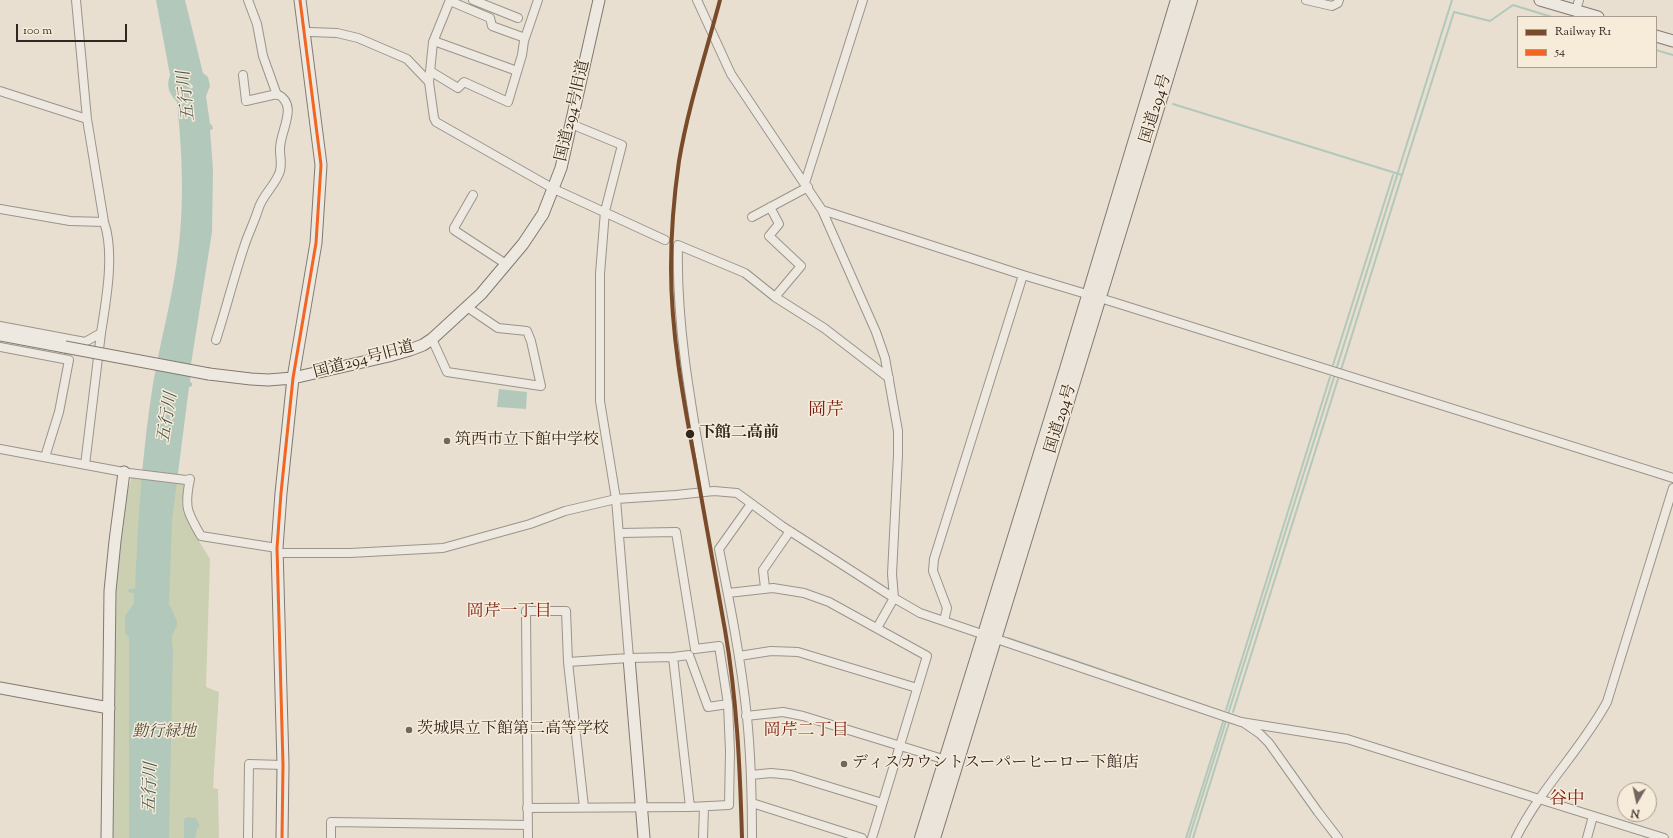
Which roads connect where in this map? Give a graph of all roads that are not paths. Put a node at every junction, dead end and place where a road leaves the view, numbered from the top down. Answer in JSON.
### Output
{"nodes":[{"id":1,"x":76,"y":0,"type":"edge"},
{"id":2,"x":248,"y":0,"type":"edge"},
{"id":3,"x":300,"y":0,"type":"edge"},
{"id":4,"x":450,"y":0,"type":"edge"},
{"id":5,"x":473,"y":0,"type":"edge"},
{"id":6,"x":538,"y":0,"type":"edge"},
{"id":7,"x":599,"y":0,"type":"edge"},
{"id":8,"x":696,"y":0,"type":"edge"},
{"id":9,"x":863,"y":0,"type":"edge"},
{"id":10,"x":1178,"y":0,"type":"edge"},
{"id":11,"x":1190,"y":0,"type":"edge"},
{"id":12,"x":1306,"y":0,"type":"edge"},
{"id":13,"x":1339,"y":0,"type":"edge"},
{"id":14,"x":1540,"y":0,"type":"edge"},
{"id":15,"x":1577,"y":5,"type":"edge"},
{"id":16,"x":1596,"y":16,"type":"edge"},
{"id":17,"x":518,"y":18,"type":"dead end"},
{"id":18,"x":310,"y":32,"type":"dead end"},
{"id":19,"x":1657,"y":36,"type":"edge"},
{"id":20,"x":525,"y":38,"type":"junction"},
{"id":21,"x":434,"y":41,"type":"junction"},
{"id":22,"x":1673,"y":41,"type":"edge"},
{"id":23,"x":430,"y":71,"type":"junction"},
{"id":24,"x":517,"y":71,"type":"junction"},
{"id":25,"x":243,"y":75,"type":"dead end"},
{"id":26,"x":428,"y":82,"type":"junction"},
{"id":27,"x":0,"y":91,"type":"edge"},
{"id":28,"x":277,"y":95,"type":"junction"},
{"id":29,"x":87,"y":119,"type":"junction"},
{"id":30,"x":571,"y":124,"type":"junction"},
{"id":31,"x":806,"y":185,"type":"junction"},
{"id":32,"x":554,"y":188,"type":"junction"},
{"id":33,"x":473,"y":195,"type":"dead end"},
{"id":34,"x":770,"y":207,"type":"junction"},
{"id":35,"x":0,"y":209,"type":"edge"},
{"id":36,"x":822,"y":210,"type":"junction"},
{"id":37,"x":605,"y":212,"type":"junction"},
{"id":38,"x":752,"y":217,"type":"dead end"},
{"id":39,"x":104,"y":222,"type":"junction"},
{"id":40,"x":665,"y":240,"type":"dead end"},
{"id":41,"x":506,"y":264,"type":"junction"},
{"id":42,"x":1023,"y":275,"type":"junction"},
{"id":43,"x":1094,"y":296,"type":"junction"},
{"id":44,"x":775,"y":297,"type":"junction"},
{"id":45,"x":468,"y":307,"type":"junction"},
{"id":46,"x":0,"y":326,"type":"edge"},
{"id":47,"x":101,"y":333,"type":"junction"},
{"id":48,"x":0,"y":335,"type":"edge"},
{"id":49,"x":432,"y":339,"type":"junction"},
{"id":50,"x":216,"y":340,"type":"dead end"},
{"id":51,"x":85,"y":342,"type":"junction"},
{"id":52,"x":0,"y":346,"type":"edge"},
{"id":53,"x":69,"y":360,"type":"junction"},
{"id":54,"x":293,"y":378,"type":"junction"},
{"id":55,"x":888,"y":378,"type":"junction"},
{"id":56,"x":0,"y":449,"type":"edge"},
{"id":57,"x":45,"y":457,"type":"junction"},
{"id":58,"x":86,"y":465,"type":"junction"},
{"id":59,"x":129,"y":473,"type":"junction"},
{"id":60,"x":1673,"y":478,"type":"edge"},
{"id":61,"x":1673,"y":488,"type":"edge"},
{"id":62,"x":706,"y":491,"type":"junction"},
{"id":63,"x":616,"y":499,"type":"junction"},
{"id":64,"x":751,"y":504,"type":"junction"},
{"id":65,"x":790,"y":531,"type":"junction"},
{"id":66,"x":620,"y":533,"type":"junction"},
{"id":67,"x":278,"y":551,"type":"junction"},
{"id":68,"x":765,"y":588,"type":"junction"},
{"id":69,"x":728,"y":593,"type":"junction"},
{"id":70,"x":894,"y":598,"type":"junction"},
{"id":71,"x":944,"y":622,"type":"junction"},
{"id":72,"x":877,"y":628,"type":"junction"},
{"id":73,"x":990,"y":636,"type":"junction"},
{"id":74,"x":692,"y":652,"type":"junction"},
{"id":75,"x":739,"y":656,"type":"junction"},
{"id":76,"x":673,"y":657,"type":"junction"},
{"id":77,"x":629,"y":658,"type":"junction"},
{"id":78,"x":568,"y":662,"type":"junction"},
{"id":79,"x":0,"y":688,"type":"edge"},
{"id":80,"x":917,"y":688,"type":"junction"},
{"id":81,"x":728,"y":704,"type":"junction"},
{"id":82,"x":109,"y":708,"type":"junction"},
{"id":83,"x":746,"y":716,"type":"junction"},
{"id":84,"x":1241,"y":722,"type":"junction"},
{"id":85,"x":900,"y":746,"type":"junction"},
{"id":86,"x":946,"y":760,"type":"junction"},
{"id":87,"x":282,"y":765,"type":"junction"},
{"id":88,"x":751,"y":775,"type":"junction"},
{"id":89,"x":1540,"y":799,"type":"junction"},
{"id":90,"x":752,"y":803,"type":"junction"},
{"id":91,"x":882,"y":803,"type":"junction"},
{"id":92,"x":642,"y":806,"type":"junction"},
{"id":93,"x":584,"y":807,"type":"junction"},
{"id":94,"x":690,"y":807,"type":"junction"},
{"id":95,"x":704,"y":807,"type":"junction"},
{"id":96,"x":528,"y":808,"type":"junction"},
{"id":97,"x":1593,"y":816,"type":"junction"},
{"id":98,"x":528,"y":825,"type":"junction"},
{"id":99,"x":1659,"y":837,"type":"edge"},
{"id":100,"x":107,"y":838,"type":"edge"},
{"id":101,"x":248,"y":838,"type":"edge"},
{"id":102,"x":282,"y":838,"type":"edge"},
{"id":103,"x":331,"y":838,"type":"edge"},
{"id":104,"x":528,"y":838,"type":"edge"},
{"id":105,"x":644,"y":838,"type":"edge"},
{"id":106,"x":703,"y":838,"type":"edge"},
{"id":107,"x":752,"y":838,"type":"edge"},
{"id":108,"x":862,"y":838,"type":"edge"},
{"id":109,"x":872,"y":838,"type":"edge"},
{"id":110,"x":922,"y":838,"type":"edge"},
{"id":111,"x":933,"y":838,"type":"edge"},
{"id":112,"x":1338,"y":838,"type":"edge"},
{"id":113,"x":1516,"y":838,"type":"edge"},
{"id":114,"x":1587,"y":838,"type":"edge"}],
"edges":[{"from":1,"to":29,"type":"street"},
{"from":2,"to":28,"type":"street"},
{"from":3,"to":54,"type":"street"},
{"from":4,"to":20,"type":"street"},
{"from":4,"to":21,"type":"street"},
{"from":5,"to":17,"type":"street"},
{"from":6,"to":20,"type":"street"},
{"from":7,"to":30,"type":"street","name":"国道294号旧道"},
{"from":8,"to":31,"type":"street"},
{"from":9,"to":31,"type":"street"},
{"from":10,"to":43,"type":"highway","name":"国道294号"},
{"from":11,"to":43,"type":"highway","name":"国道294号"},
{"from":12,"to":13,"type":"street"},
{"from":14,"to":15,"type":"street"},
{"from":15,"to":16,"type":"street"},
{"from":18,"to":26,"type":"street"},
{"from":19,"to":22,"type":"street"},
{"from":20,"to":24,"type":"street"},
{"from":21,"to":23,"type":"street"},
{"from":21,"to":24,"type":"street"},
{"from":23,"to":24,"type":"street"},
{"from":23,"to":26,"type":"street"},
{"from":25,"to":28,"type":"street"},
{"from":26,"to":32,"type":"street"},
{"from":27,"to":29,"type":"street"},
{"from":28,"to":50,"type":"street"},
{"from":29,"to":39,"type":"street"},
{"from":30,"to":32,"type":"street","name":"国道294号旧道"},
{"from":30,"to":37,"type":"street"},
{"from":31,"to":34,"type":"street"},
{"from":31,"to":36,"type":"street"},
{"from":32,"to":37,"type":"street"},
{"from":32,"to":41,"type":"street","name":"国道294号旧道"},
{"from":33,"to":41,"type":"street"},
{"from":34,"to":38,"type":"street"},
{"from":34,"to":44,"type":"street"},
{"from":35,"to":39,"type":"street"},
{"from":36,"to":42,"type":"street"},
{"from":36,"to":55,"type":"street"},
{"from":37,"to":40,"type":"street"},
{"from":37,"to":63,"type":"street"},
{"from":39,"to":47,"type":"street"},
{"from":41,"to":45,"type":"street","name":"国道294号旧道"},
{"from":42,"to":43,"type":"street"},
{"from":42,"to":71,"type":"street"},
{"from":43,"to":60,"type":"street"},
{"from":43,"to":73,"type":"highway","name":"国道294号"},
{"from":44,"to":55,"type":"street"},
{"from":44,"to":62,"type":"street"},
{"from":45,"to":49,"type":"street","name":"国道294号旧道"},
{"from":45,"to":49,"type":"street"},
{"from":46,"to":51,"type":"street"},
{"from":47,"to":51,"type":"street"},
{"from":47,"to":58,"type":"street"},
{"from":48,"to":54,"type":"street","bridge":true},
{"from":49,"to":54,"type":"street","name":"国道294号旧道"},
{"from":51,"to":53,"type":"street"},
{"from":52,"to":53,"type":"street"},
{"from":53,"to":57,"type":"street"},
{"from":54,"to":67,"type":"street","name":"国道294号旧道"},
{"from":55,"to":70,"type":"street"},
{"from":56,"to":57,"type":"street"},
{"from":57,"to":58,"type":"street"},
{"from":58,"to":59,"type":"street"},
{"from":59,"to":67,"type":"street"},
{"from":59,"to":82,"type":"street"},
{"from":61,"to":89,"type":"street"},
{"from":62,"to":63,"type":"street"},
{"from":62,"to":64,"type":"street"},
{"from":63,"to":66,"type":"street"},
{"from":63,"to":67,"type":"street"},
{"from":64,"to":65,"type":"street"},
{"from":64,"to":69,"type":"street"},
{"from":65,"to":68,"type":"street"},
{"from":65,"to":70,"type":"street"},
{"from":66,"to":74,"type":"street"},
{"from":66,"to":77,"type":"street"},
{"from":67,"to":87,"type":"street","name":"国道294号旧道"},
{"from":68,"to":69,"type":"street"},
{"from":68,"to":72,"type":"street"},
{"from":69,"to":75,"type":"street"},
{"from":70,"to":71,"type":"street"},
{"from":70,"to":72,"type":"street"},
{"from":71,"to":73,"type":"street"},
{"from":72,"to":80,"type":"street"},
{"from":73,"to":84,"type":"street"},
{"from":73,"to":86,"type":"highway","name":"国道294号"},
{"from":73,"to":111,"type":"highway","name":"国道294号"},
{"from":74,"to":76,"type":"street"},
{"from":74,"to":81,"type":"street"},
{"from":74,"to":81,"type":"street"},
{"from":75,"to":80,"type":"street"},
{"from":75,"to":83,"type":"street"},
{"from":76,"to":77,"type":"street"},
{"from":76,"to":94,"type":"street"},
{"from":77,"to":78,"type":"street"},
{"from":77,"to":92,"type":"street"},
{"from":78,"to":93,"type":"street"},
{"from":78,"to":96,"type":"street"},
{"from":79,"to":82,"type":"street"},
{"from":80,"to":85,"type":"street"},
{"from":81,"to":95,"type":"street"},
{"from":82,"to":100,"type":"street"},
{"from":83,"to":85,"type":"street"},
{"from":83,"to":88,"type":"street"},
{"from":84,"to":89,"type":"street"},
{"from":84,"to":112,"type":"street"},
{"from":85,"to":86,"type":"street"},
{"from":85,"to":91,"type":"street"},
{"from":86,"to":110,"type":"highway","name":"国道294号"},
{"from":87,"to":101,"type":"street"},
{"from":87,"to":102,"type":"street","name":"国道294号旧道"},
{"from":88,"to":90,"type":"street"},
{"from":88,"to":91,"type":"street"},
{"from":89,"to":97,"type":"street"},
{"from":89,"to":113,"type":"street"},
{"from":90,"to":107,"type":"street"},
{"from":90,"to":108,"type":"street"},
{"from":91,"to":109,"type":"street"},
{"from":92,"to":93,"type":"street"},
{"from":92,"to":94,"type":"street"},
{"from":92,"to":105,"type":"street"},
{"from":93,"to":96,"type":"street"},
{"from":94,"to":95,"type":"street"},
{"from":95,"to":106,"type":"street"},
{"from":96,"to":98,"type":"street"},
{"from":97,"to":99,"type":"street"},
{"from":97,"to":114,"type":"street"},
{"from":98,"to":103,"type":"street"},
{"from":98,"to":104,"type":"street"}]}
